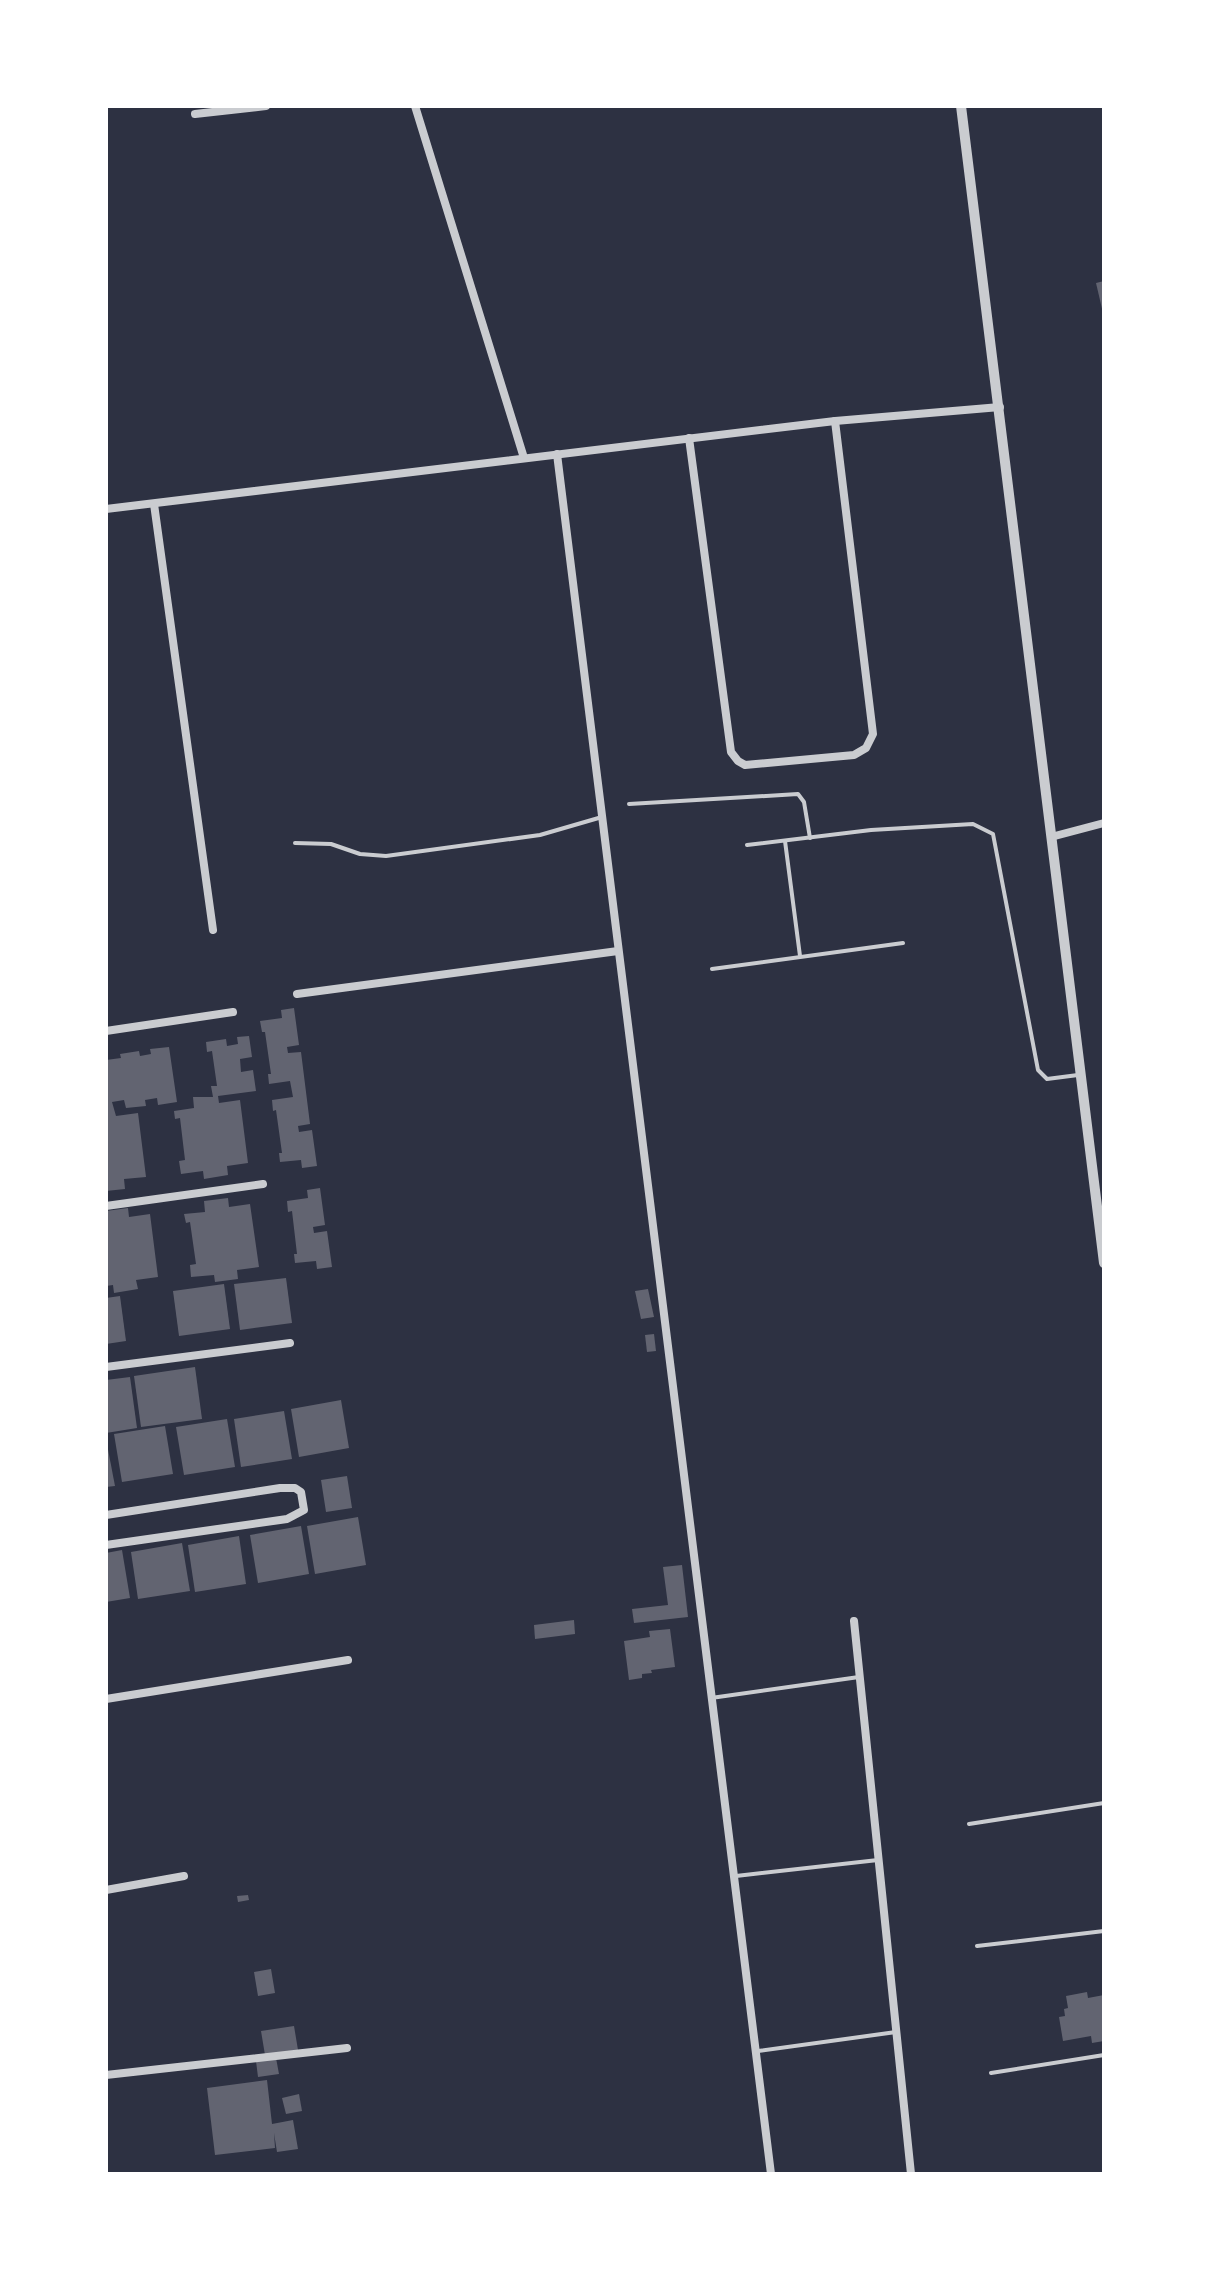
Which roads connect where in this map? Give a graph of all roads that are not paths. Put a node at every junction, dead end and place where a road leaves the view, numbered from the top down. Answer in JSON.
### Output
{"nodes":[{"id":1,"x":266,"y":106,"type":"edge"},
{"id":2,"x":415,"y":106,"type":"edge"},
{"id":3,"x":961,"y":106,"type":"edge"},
{"id":4,"x":195,"y":114,"type":"dead end"},
{"id":5,"x":1000,"y":407,"type":"junction"},
{"id":6,"x":835,"y":421,"type":"junction"},
{"id":7,"x":689,"y":438,"type":"junction"},
{"id":8,"x":557,"y":454,"type":"junction"},
{"id":9,"x":524,"y":458,"type":"junction"},
{"id":10,"x":154,"y":504,"type":"junction"},
{"id":11,"x":106,"y":509,"type":"edge"},
{"id":12,"x":629,"y":804,"type":"dead end"},
{"id":13,"x":602,"y":817,"type":"junction"},
{"id":14,"x":1104,"y":823,"type":"edge"},
{"id":15,"x":1051,"y":837,"type":"junction"},
{"id":16,"x":810,"y":838,"type":"junction"},
{"id":17,"x":785,"y":841,"type":"junction"},
{"id":18,"x":295,"y":843,"type":"dead end"},
{"id":19,"x":747,"y":845,"type":"dead end"},
{"id":20,"x":213,"y":930,"type":"dead end"},
{"id":21,"x":903,"y":943,"type":"dead end"},
{"id":22,"x":618,"y":951,"type":"junction"},
{"id":23,"x":800,"y":956,"type":"junction"},
{"id":24,"x":712,"y":969,"type":"dead end"},
{"id":25,"x":297,"y":994,"type":"dead end"},
{"id":26,"x":233,"y":1012,"type":"dead end"},
{"id":27,"x":106,"y":1031,"type":"edge"},
{"id":28,"x":1080,"y":1075,"type":"junction"},
{"id":29,"x":263,"y":1184,"type":"dead end"},
{"id":30,"x":106,"y":1206,"type":"edge"},
{"id":31,"x":1104,"y":1263,"type":"edge"},
{"id":32,"x":290,"y":1343,"type":"dead end"},
{"id":33,"x":106,"y":1367,"type":"edge"},
{"id":34,"x":106,"y":1515,"type":"edge"},
{"id":35,"x":106,"y":1545,"type":"edge"},
{"id":36,"x":854,"y":1621,"type":"dead end"},
{"id":37,"x":348,"y":1660,"type":"dead end"},
{"id":38,"x":859,"y":1677,"type":"junction"},
{"id":39,"x":711,"y":1698,"type":"junction"},
{"id":40,"x":106,"y":1699,"type":"edge"},
{"id":41,"x":1104,"y":1803,"type":"edge"},
{"id":42,"x":969,"y":1824,"type":"dead end"},
{"id":43,"x":878,"y":1860,"type":"junction"},
{"id":44,"x":184,"y":1876,"type":"dead end"},
{"id":45,"x":734,"y":1876,"type":"junction"},
{"id":46,"x":106,"y":1890,"type":"edge"},
{"id":47,"x":1104,"y":1931,"type":"edge"},
{"id":48,"x":977,"y":1946,"type":"dead end"},
{"id":49,"x":896,"y":2032,"type":"junction"},
{"id":50,"x":347,"y":2048,"type":"dead end"},
{"id":51,"x":755,"y":2051,"type":"junction"},
{"id":52,"x":1104,"y":2055,"type":"edge"},
{"id":53,"x":991,"y":2073,"type":"dead end"},
{"id":54,"x":106,"y":2075,"type":"edge"},
{"id":55,"x":771,"y":2174,"type":"edge"},
{"id":56,"x":911,"y":2174,"type":"edge"}],
"edges":[{"from":1,"to":4,"type":"street"},
{"from":2,"to":9,"type":"street"},
{"from":3,"to":5,"type":"street"},
{"from":5,"to":6,"type":"street"},
{"from":5,"to":15,"type":"street"},
{"from":6,"to":7,"type":"street"},
{"from":6,"to":7,"type":"street"},
{"from":7,"to":8,"type":"street"},
{"from":8,"to":9,"type":"street"},
{"from":8,"to":13,"type":"street"},
{"from":9,"to":10,"type":"street"},
{"from":10,"to":11,"type":"street"},
{"from":10,"to":20,"type":"street"},
{"from":12,"to":16,"type":"lane"},
{"from":13,"to":18,"type":"lane"},
{"from":13,"to":22,"type":"street"},
{"from":14,"to":15,"type":"street"},
{"from":15,"to":28,"type":"street"},
{"from":16,"to":17,"type":"lane"},
{"from":16,"to":28,"type":"lane"},
{"from":17,"to":19,"type":"lane"},
{"from":17,"to":23,"type":"lane"},
{"from":21,"to":23,"type":"lane"},
{"from":22,"to":25,"type":"street"},
{"from":22,"to":39,"type":"street"},
{"from":23,"to":24,"type":"lane"},
{"from":26,"to":27,"type":"street"},
{"from":28,"to":31,"type":"street"},
{"from":29,"to":30,"type":"street"},
{"from":32,"to":33,"type":"street"},
{"from":34,"to":35,"type":"street"},
{"from":36,"to":38,"type":"street"},
{"from":37,"to":40,"type":"street"},
{"from":38,"to":39,"type":"lane"},
{"from":38,"to":43,"type":"street"},
{"from":39,"to":45,"type":"street"},
{"from":41,"to":42,"type":"lane"},
{"from":43,"to":45,"type":"lane"},
{"from":43,"to":49,"type":"street"},
{"from":44,"to":46,"type":"street"},
{"from":45,"to":51,"type":"street"},
{"from":47,"to":48,"type":"lane"},
{"from":49,"to":51,"type":"lane"},
{"from":49,"to":56,"type":"street"},
{"from":50,"to":54,"type":"street"},
{"from":51,"to":55,"type":"street"},
{"from":52,"to":53,"type":"lane"}]}
